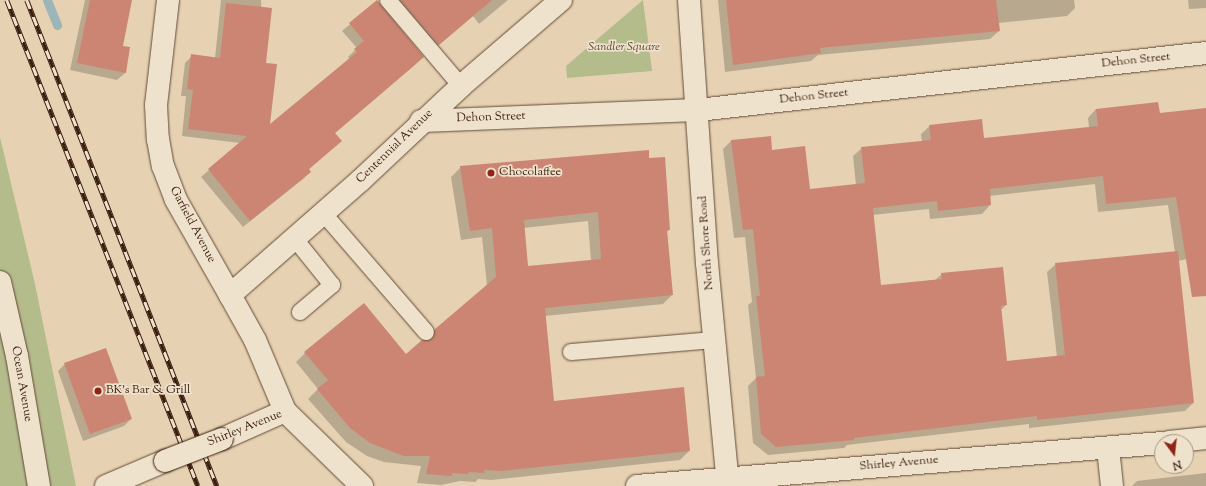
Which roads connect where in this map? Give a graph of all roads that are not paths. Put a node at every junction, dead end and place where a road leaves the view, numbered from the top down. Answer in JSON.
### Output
{"nodes":[{"id":1,"x":168,"y":0,"type":"edge"},
{"id":2,"x":388,"y":0,"type":"edge"},
{"id":3,"x":561,"y":0,"type":"edge"},
{"id":4,"x":689,"y":0,"type":"edge"},
{"id":5,"x":1206,"y":53,"type":"edge"},
{"id":6,"x":461,"y":86,"type":"junction"},
{"id":7,"x":698,"y":110,"type":"junction"},
{"id":8,"x":421,"y":121,"type":"junction"},
{"id":9,"x":324,"y":214,"type":"junction"},
{"id":10,"x":295,"y":239,"type":"junction"},
{"id":11,"x":0,"y":282,"type":"edge"},
{"id":12,"x":230,"y":296,"type":"junction"},
{"id":13,"x":300,"y":312,"type":"dead end"},
{"id":14,"x":426,"y":332,"type":"dead end"},
{"id":15,"x":714,"y":340,"type":"junction"},
{"id":16,"x":571,"y":352,"type":"dead end"},
{"id":17,"x":285,"y":411,"type":"junction"},
{"id":18,"x":1206,"y":438,"type":"edge"},
{"id":19,"x":1194,"y":439,"type":"edge"},
{"id":20,"x":1154,"y":444,"type":"edge"},
{"id":21,"x":1108,"y":448,"type":"junction"},
{"id":22,"x":728,"y":482,"type":"edge"},
{"id":23,"x":38,"y":486,"type":"edge"},
{"id":24,"x":106,"y":486,"type":"edge"},
{"id":25,"x":362,"y":486,"type":"edge"},
{"id":26,"x":637,"y":486,"type":"edge"},
{"id":27,"x":1112,"y":486,"type":"edge"}],
"edges":[{"from":1,"to":12,"type":"street","name":"Garfield Avenue"},
{"from":2,"to":6,"type":"lane"},
{"from":3,"to":6,"type":"street","name":"Centennial Avenue"},
{"from":4,"to":7,"type":"street","name":"North Shore Road"},
{"from":5,"to":7,"type":"street","name":"Dehon Street"},
{"from":6,"to":8,"type":"street","name":"Centennial Avenue"},
{"from":7,"to":8,"type":"street","name":"Dehon Street"},
{"from":7,"to":15,"type":"street","name":"North Shore Road"},
{"from":8,"to":9,"type":"street","name":"Centennial Avenue"},
{"from":9,"to":10,"type":"street","name":"Centennial Avenue"},
{"from":9,"to":14,"type":"lane"},
{"from":10,"to":12,"type":"street","name":"Centennial Avenue"},
{"from":10,"to":13,"type":"lane"},
{"from":11,"to":23,"type":"street","name":"Ocean Avenue"},
{"from":12,"to":17,"type":"street","name":"Garfield Avenue"},
{"from":15,"to":16,"type":"lane"},
{"from":15,"to":22,"type":"street","name":"North Shore Road"},
{"from":17,"to":24,"type":"street","name":"Shirley Avenue","bridge":true},
{"from":17,"to":25,"type":"street","name":"Shirley Avenue"},
{"from":18,"to":19,"type":"street"},
{"from":20,"to":21,"type":"street","name":"Shirley Avenue"},
{"from":21,"to":22,"type":"street","name":"Shirley Avenue"},
{"from":21,"to":27,"type":"street"},
{"from":22,"to":26,"type":"street","name":"Shirley Avenue"}]}
